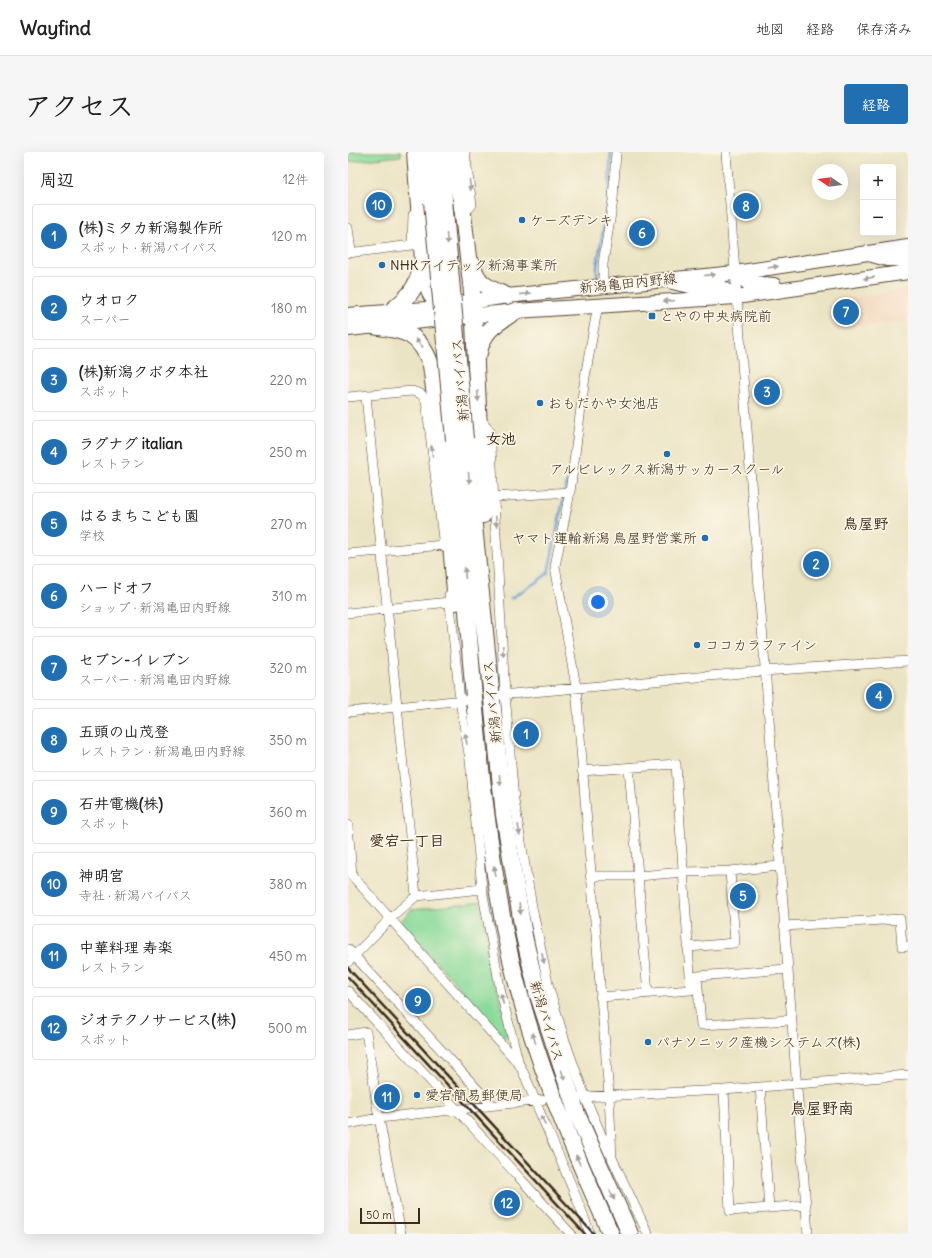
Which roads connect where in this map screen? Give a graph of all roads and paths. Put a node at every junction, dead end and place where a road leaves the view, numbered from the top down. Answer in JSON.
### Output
{"nodes":[{"id":1,"x":408,"y":152,"type":"edge"},
{"id":2,"x":415,"y":152,"type":"edge"},
{"id":3,"x":427,"y":152,"type":"edge"},
{"id":4,"x":440,"y":152,"type":"edge"},
{"id":5,"x":453,"y":152,"type":"edge"},
{"id":6,"x":465,"y":152,"type":"edge"},
{"id":7,"x":616,"y":152,"type":"edge"},
{"id":8,"x":726,"y":152,"type":"edge"},
{"id":9,"x":438,"y":201,"type":"junction"},
{"id":10,"x":463,"y":214,"type":"junction"},
{"id":11,"x":348,"y":228,"type":"edge"},
{"id":12,"x":908,"y":246,"type":"edge"},
{"id":13,"x":349,"y":253,"type":"edge"},
{"id":14,"x":863,"y":253,"type":"junction"},
{"id":15,"x":908,"y":259,"type":"edge"},
{"id":16,"x":423,"y":261,"type":"junction"},
{"id":17,"x":734,"y":272,"type":"junction"},
{"id":18,"x":908,"y":272,"type":"edge"},
{"id":19,"x":661,"y":280,"type":"junction"},
{"id":20,"x":603,"y":285,"type":"junction"},
{"id":21,"x":794,"y":289,"type":"junction"},
{"id":22,"x":507,"y":296,"type":"junction"},
{"id":23,"x":736,"y":297,"type":"junction"},
{"id":24,"x":598,"y":305,"type":"junction"},
{"id":25,"x":473,"y":308,"type":"junction"},
{"id":26,"x":516,"y":311,"type":"junction"},
{"id":27,"x":390,"y":312,"type":"junction"},
{"id":28,"x":440,"y":313,"type":"junction"},
{"id":29,"x":348,"y":316,"type":"edge"},
{"id":30,"x":373,"y":326,"type":"junction"},
{"id":31,"x":348,"y":329,"type":"edge"},
{"id":32,"x":477,"y":373,"type":"junction"},
{"id":33,"x":428,"y":393,"type":"junction"},
{"id":34,"x":366,"y":396,"type":"junction"},
{"id":35,"x":348,"y":397,"type":"edge"},
{"id":36,"x":479,"y":416,"type":"junction"},
{"id":37,"x":460,"y":440,"type":"junction"},
{"id":38,"x":570,"y":492,"type":"junction"},
{"id":39,"x":494,"y":497,"type":"junction"},
{"id":40,"x":443,"y":545,"type":"junction"},
{"id":41,"x":381,"y":551,"type":"junction"},
{"id":42,"x":348,"y":554,"type":"edge"},
{"id":43,"x":449,"y":602,"type":"junction"},
{"id":44,"x":387,"y":609,"type":"junction"},
{"id":45,"x":348,"y":613,"type":"edge"},
{"id":46,"x":908,"y":661,"type":"edge"},
{"id":47,"x":764,"y":671,"type":"junction"},
{"id":48,"x":576,"y":687,"type":"junction"},
{"id":49,"x":503,"y":694,"type":"junction"},
{"id":50,"x":463,"y":700,"type":"junction"},
{"id":51,"x":397,"y":707,"type":"junction"},
{"id":52,"x":348,"y":712,"type":"edge"},
{"id":53,"x":496,"y":742,"type":"junction"},
{"id":54,"x":479,"y":751,"type":"junction"},
{"id":55,"x":629,"y":768,"type":"junction"},
{"id":56,"x":582,"y":771,"type":"junction"},
{"id":57,"x":348,"y":826,"type":"edge"},
{"id":58,"x":779,"y":866,"type":"junction"},
{"id":59,"x":730,"y":871,"type":"junction"},
{"id":60,"x":684,"y":872,"type":"junction"},
{"id":61,"x":350,"y":873,"type":"edge"},
{"id":62,"x":590,"y":876,"type":"junction"},
{"id":63,"x":639,"y":876,"type":"junction"},
{"id":64,"x":482,"y":889,"type":"junction"},
{"id":65,"x":416,"y":896,"type":"junction"},
{"id":66,"x":391,"y":918,"type":"junction"},
{"id":67,"x":784,"y":926,"type":"junction"},
{"id":68,"x":908,"y":946,"type":"edge"},
{"id":69,"x":689,"y":947,"type":"junction"},
{"id":70,"x":348,"y":949,"type":"edge"},
{"id":71,"x":351,"y":960,"type":"edge"},
{"id":72,"x":787,"y":969,"type":"junction"},
{"id":73,"x":348,"y":991,"type":"edge"},
{"id":74,"x":648,"y":994,"type":"junction"},
{"id":75,"x":600,"y":997,"type":"junction"},
{"id":76,"x":791,"y":1020,"type":"junction"},
{"id":77,"x":348,"y":1035,"type":"edge"},
{"id":78,"x":519,"y":1064,"type":"junction"},
{"id":79,"x":908,"y":1075,"type":"edge"},
{"id":80,"x":796,"y":1084,"type":"junction"},
{"id":81,"x":760,"y":1087,"type":"junction"},
{"id":82,"x":724,"y":1090,"type":"junction"},
{"id":83,"x":609,"y":1095,"type":"junction"},
{"id":84,"x":583,"y":1097,"type":"junction"},
{"id":85,"x":538,"y":1100,"type":"junction"},
{"id":86,"x":492,"y":1104,"type":"junction"},
{"id":87,"x":457,"y":1108,"type":"junction"},
{"id":88,"x":379,"y":1118,"type":"junction"},
{"id":89,"x":348,"y":1124,"type":"edge"},
{"id":90,"x":612,"y":1158,"type":"junction"},
{"id":91,"x":806,"y":1205,"type":"junction"},
{"id":92,"x":769,"y":1208,"type":"junction"},
{"id":93,"x":401,"y":1234,"type":"edge"},
{"id":94,"x":572,"y":1234,"type":"edge"},
{"id":95,"x":590,"y":1234,"type":"edge"},
{"id":96,"x":611,"y":1234,"type":"edge"},
{"id":97,"x":630,"y":1234,"type":"edge"},
{"id":98,"x":648,"y":1234,"type":"edge"},
{"id":99,"x":808,"y":1234,"type":"edge"}],
"edges":[{"from":1,"to":13,"type":"street"},
{"from":2,"to":16,"type":"highway"},
{"from":3,"to":9,"type":"highway","name":"新潟バイパス"},
{"from":4,"to":9,"type":"highway","name":"新潟バイパス"},
{"from":5,"to":10,"type":"highway"},
{"from":6,"to":10,"type":"street","one_way":true},
{"from":7,"to":20,"type":"street"},
{"from":8,"to":17,"type":"street"},
{"from":9,"to":37,"type":"highway","name":"新潟バイパス","bridge":true},
{"from":10,"to":22,"type":"highway"},
{"from":10,"to":25,"type":"highway"},
{"from":10,"to":28,"type":"highway"},
{"from":11,"to":13,"type":"street"},
{"from":12,"to":14,"type":"main road","name":"新潟亀田内野線"},
{"from":14,"to":15,"type":"main road"},
{"from":17,"to":14,"type":"main road","name":"新潟亀田内野線","one_way":true},
{"from":16,"to":27,"type":"highway"},
{"from":16,"to":28,"type":"highway"},
{"from":19,"to":17,"type":"main road","name":"新潟亀田内野線","one_way":true},
{"from":17,"to":21,"type":"main road"},
{"from":17,"to":23,"type":"street"},
{"from":18,"to":21,"type":"main road","name":"新潟亀田内野線","one_way":true},
{"from":19,"to":20,"type":"main road","name":"新潟亀田内野線"},
{"from":19,"to":23,"type":"main road"},
{"from":22,"to":20,"type":"main road","name":"新潟亀田内野線","one_way":true},
{"from":21,"to":23,"type":"main road","name":"新潟亀田内野線"},
{"from":22,"to":25,"type":"main road","name":"新潟亀田内野線"},
{"from":23,"to":24,"type":"main road","name":"新潟亀田内野線","one_way":true},
{"from":23,"to":47,"type":"street"},
{"from":24,"to":26,"type":"main road","name":"新潟亀田内野線"},
{"from":24,"to":38,"type":"street"},
{"from":25,"to":26,"type":"main road","name":"新潟亀田内野線"},
{"from":25,"to":28,"type":"highway"},
{"from":25,"to":32,"type":"highway"},
{"from":26,"to":32,"type":"highway"},
{"from":27,"to":28,"type":"main road"},
{"from":27,"to":29,"type":"main road"},
{"from":28,"to":30,"type":"main road"},
{"from":28,"to":32,"type":"highway"},
{"from":28,"to":33,"type":"highway"},
{"from":30,"to":31,"type":"main road"},
{"from":33,"to":30,"type":"highway","one_way":true},
{"from":32,"to":36,"type":"highway","one_way":true},
{"from":33,"to":34,"type":"street"},
{"from":40,"to":33,"type":"street","one_way":true},
{"from":33,"to":54,"type":"highway"},
{"from":34,"to":35,"type":"street"},
{"from":34,"to":41,"type":"street"},
{"from":36,"to":39,"type":"street"},
{"from":36,"to":53,"type":"highway"},
{"from":37,"to":53,"type":"highway","name":"新潟バイパス","one_way":true},
{"from":54,"to":37,"type":"highway","name":"新潟バイパス","one_way":true},
{"from":38,"to":39,"type":"street"},
{"from":38,"to":48,"type":"street"},
{"from":39,"to":49,"type":"street","one_way":true},
{"from":40,"to":41,"type":"street"},
{"from":40,"to":43,"type":"street"},
{"from":41,"to":42,"type":"street"},
{"from":41,"to":44,"type":"street"},
{"from":43,"to":44,"type":"street"},
{"from":43,"to":50,"type":"street"},
{"from":44,"to":45,"type":"street"},
{"from":44,"to":51,"type":"street"},
{"from":46,"to":47,"type":"street"},
{"from":47,"to":48,"type":"street"},
{"from":47,"to":58,"type":"street"},
{"from":48,"to":49,"type":"street"},
{"from":48,"to":56,"type":"street"},
{"from":49,"to":84,"type":"street","one_way":true},
{"from":50,"to":51,"type":"street"},
{"from":64,"to":50,"type":"street","one_way":true},
{"from":51,"to":52,"type":"street"},
{"from":51,"to":65,"type":"street"},
{"from":53,"to":97,"type":"highway","name":"新潟バイパス","one_way":true},
{"from":96,"to":54,"type":"highway","name":"新潟バイパス","one_way":true},
{"from":55,"to":56,"type":"street"},
{"from":55,"to":60,"type":"street"},
{"from":55,"to":63,"type":"street"},
{"from":56,"to":62,"type":"street"},
{"from":57,"to":61,"type":"street"},
{"from":58,"to":59,"type":"street"},
{"from":58,"to":67,"type":"street"},
{"from":59,"to":60,"type":"street"},
{"from":59,"to":69,"type":"street"},
{"from":60,"to":63,"type":"street"},
{"from":60,"to":69,"type":"street"},
{"from":61,"to":66,"type":"street"},
{"from":62,"to":63,"type":"street"},
{"from":62,"to":75,"type":"street"},
{"from":63,"to":74,"type":"street"},
{"from":64,"to":65,"type":"street"},
{"from":78,"to":64,"type":"street","one_way":true},
{"from":65,"to":66,"type":"street"},
{"from":66,"to":71,"type":"street"},
{"from":66,"to":78,"type":"street"},
{"from":67,"to":68,"type":"street"},
{"from":67,"to":72,"type":"street"},
{"from":69,"to":74,"type":"street"},
{"from":70,"to":71,"type":"street"},
{"from":71,"to":86,"type":"street"},
{"from":72,"to":76,"type":"street"},
{"from":72,"to":76,"type":"street"},
{"from":73,"to":87,"type":"street"},
{"from":74,"to":75,"type":"street"},
{"from":75,"to":83,"type":"street"},
{"from":76,"to":80,"type":"street"},
{"from":77,"to":88,"type":"street"},
{"from":78,"to":85,"type":"street"},
{"from":79,"to":80,"type":"street"},
{"from":80,"to":81,"type":"street"},
{"from":80,"to":91,"type":"street"},
{"from":81,"to":82,"type":"street"},
{"from":81,"to":92,"type":"street"},
{"from":82,"to":83,"type":"street"},
{"from":82,"to":92,"type":"street"},
{"from":83,"to":84,"type":"street"},
{"from":83,"to":90,"type":"street"},
{"from":84,"to":90,"type":"street"},
{"from":85,"to":86,"type":"street"},
{"from":95,"to":85,"type":"street","one_way":true},
{"from":86,"to":87,"type":"street"},
{"from":87,"to":88,"type":"street"},
{"from":87,"to":94,"type":"street"},
{"from":88,"to":89,"type":"street"},
{"from":88,"to":93,"type":"street"},
{"from":90,"to":98,"type":"street"},
{"from":91,"to":92,"type":"street"},
{"from":91,"to":99,"type":"street"}]}
